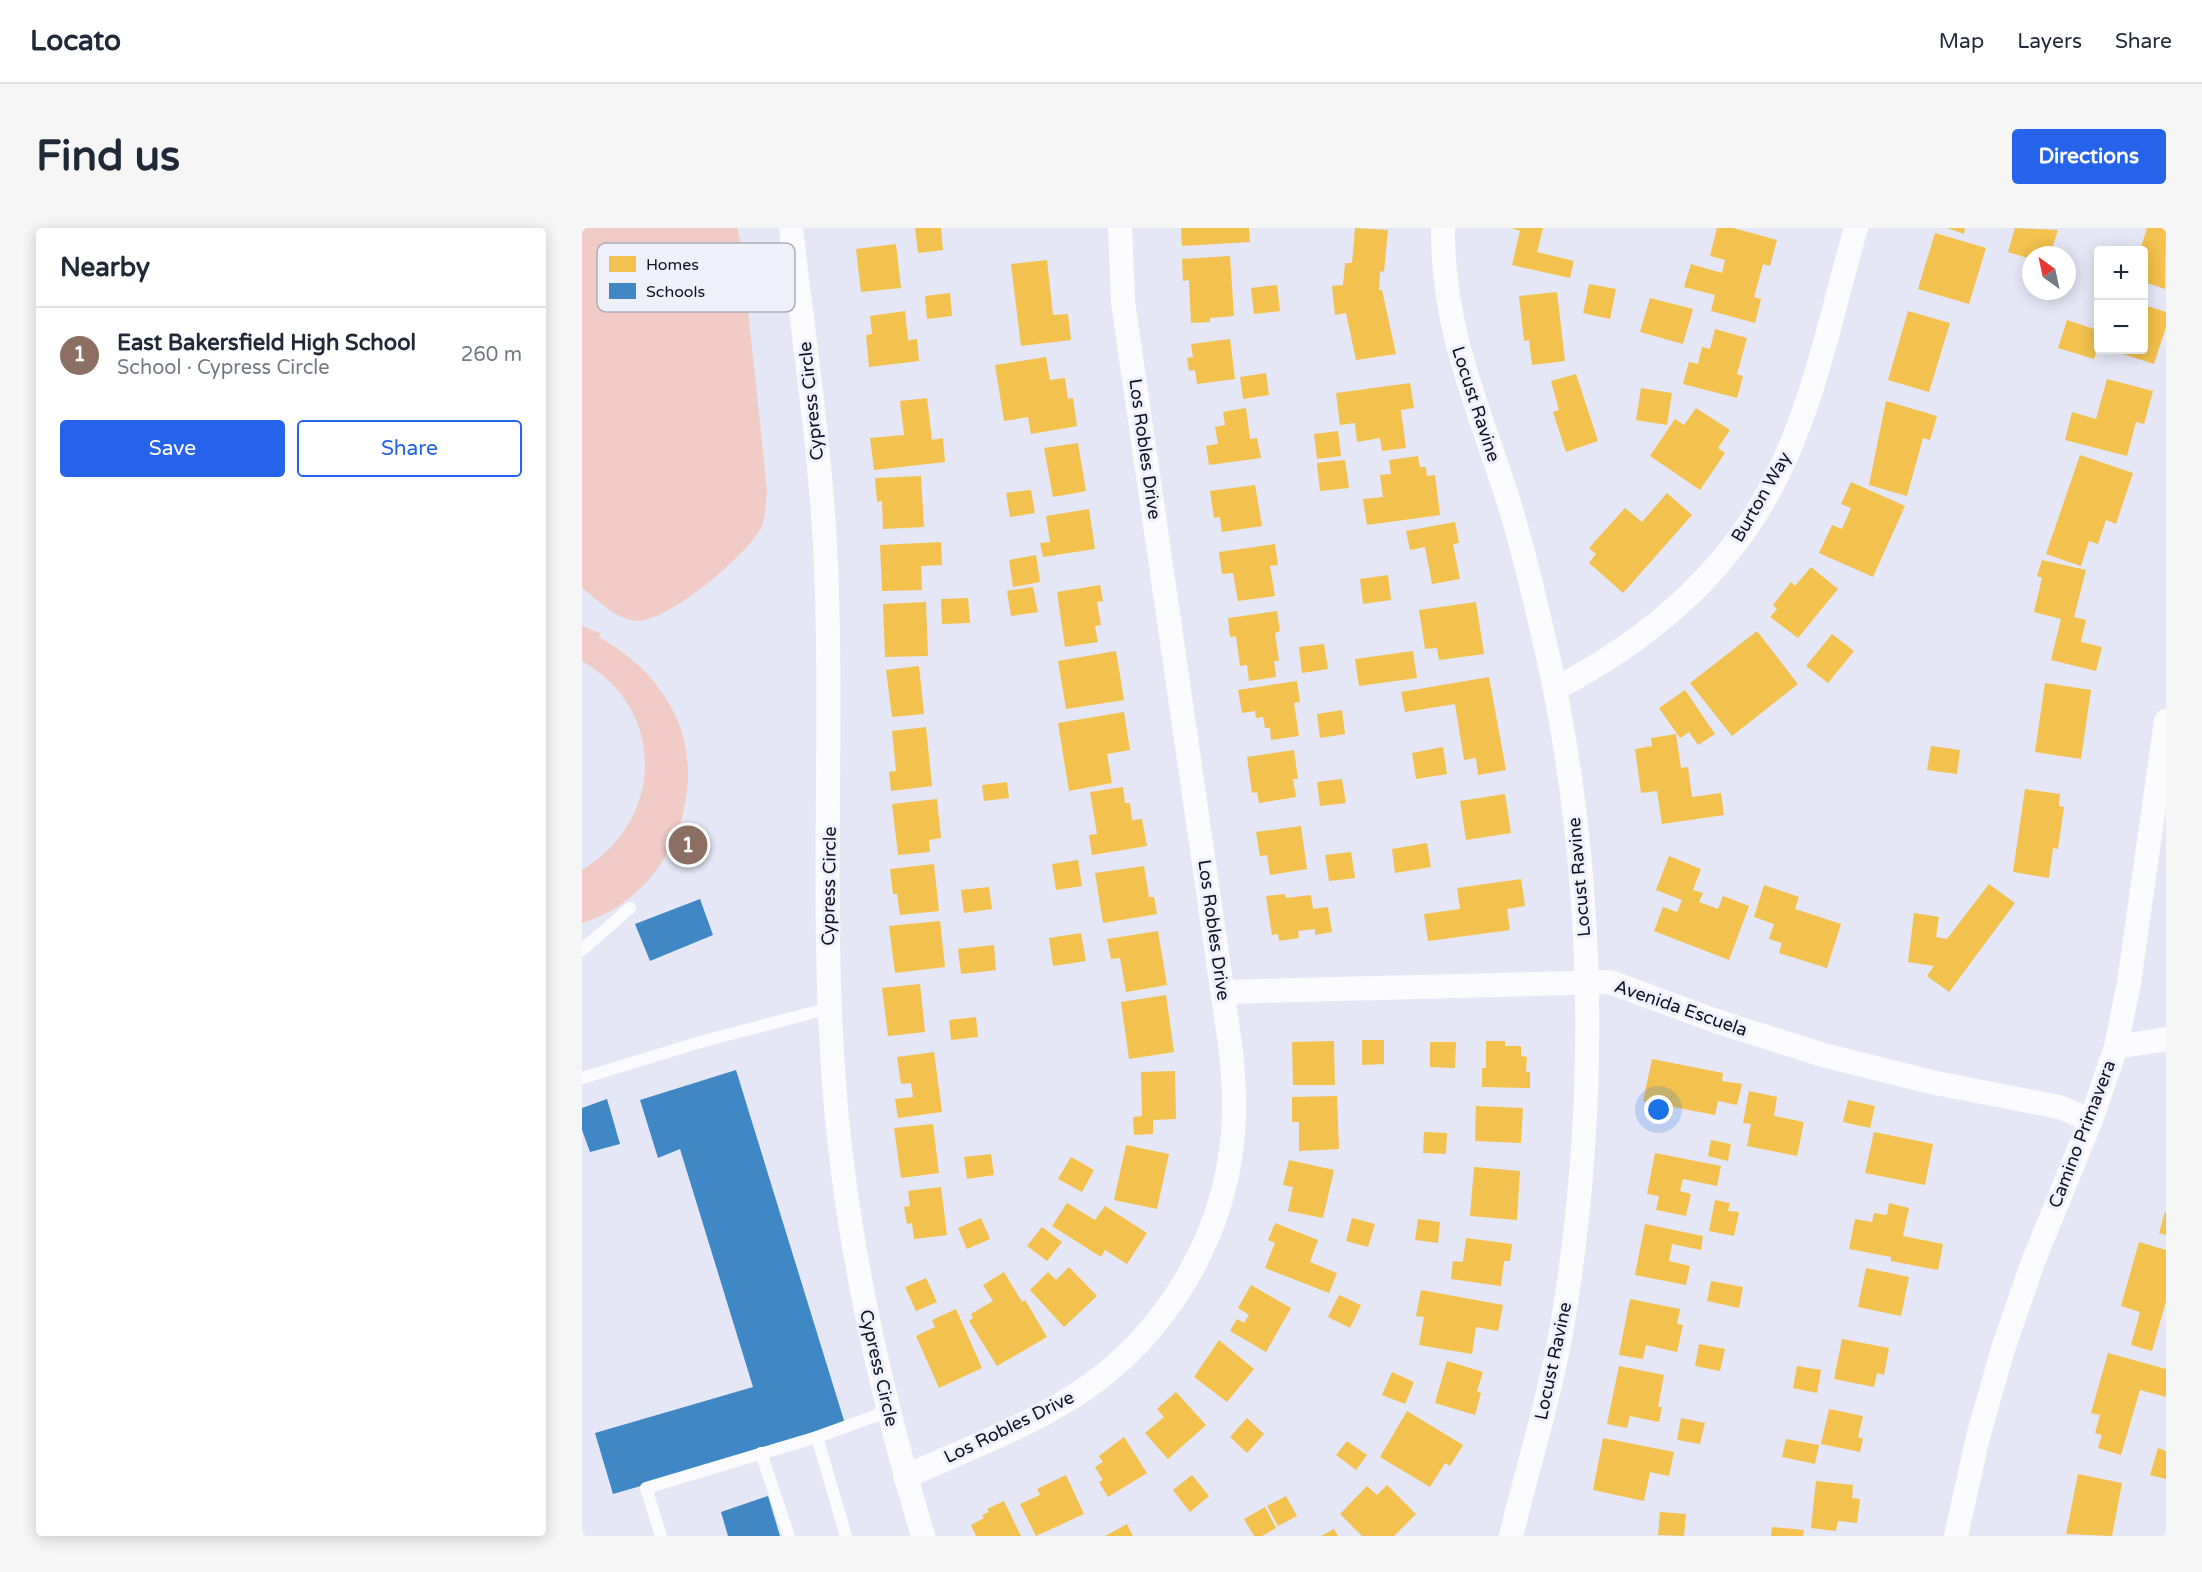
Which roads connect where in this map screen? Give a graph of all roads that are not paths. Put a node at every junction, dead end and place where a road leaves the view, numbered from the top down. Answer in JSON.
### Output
{"nodes":[{"id":1,"x":790,"y":228,"type":"edge"},
{"id":2,"x":1120,"y":228,"type":"edge"},
{"id":3,"x":1443,"y":228,"type":"edge"},
{"id":4,"x":1856,"y":228,"type":"edge"},
{"id":5,"x":792,"y":243,"type":"edge"},
{"id":6,"x":795,"y":268,"type":"edge"},
{"id":7,"x":1555,"y":689,"type":"junction"},
{"id":8,"x":2166,"y":721,"type":"edge"},
{"id":9,"x":630,"y":908,"type":"dead end"},
{"id":10,"x":582,"y":950,"type":"edge"},
{"id":11,"x":1587,"y":983,"type":"junction"},
{"id":12,"x":1223,"y":992,"type":"junction"},
{"id":13,"x":830,"y":1008,"type":"junction"},
{"id":14,"x":2166,"y":1039,"type":"edge"},
{"id":15,"x":2116,"y":1047,"type":"junction"},
{"id":16,"x":582,"y":1078,"type":"edge"},
{"id":17,"x":2091,"y":1120,"type":"junction"},
{"id":18,"x":889,"y":1412,"type":"junction"},
{"id":19,"x":818,"y":1437,"type":"junction"},
{"id":20,"x":761,"y":1453,"type":"junction"},
{"id":21,"x":905,"y":1477,"type":"junction"},
{"id":22,"x":662,"y":1536,"type":"edge"},
{"id":23,"x":789,"y":1536,"type":"edge"},
{"id":24,"x":846,"y":1536,"type":"edge"},
{"id":25,"x":923,"y":1536,"type":"edge"},
{"id":26,"x":1511,"y":1536,"type":"edge"},
{"id":27,"x":1956,"y":1536,"type":"edge"}],
"edges":[{"from":1,"to":5,"type":"street","name":"Cypress Circle"},
{"from":2,"to":12,"type":"street","name":"Los Robles Drive"},
{"from":3,"to":7,"type":"street","name":"Locust Ravine"},
{"from":4,"to":7,"type":"street","name":"Burton Way"},
{"from":6,"to":13,"type":"street","name":"Cypress Circle"},
{"from":7,"to":11,"type":"street","name":"Locust Ravine"},
{"from":8,"to":15,"type":"street","name":"Camino Primavera"},
{"from":9,"to":10,"type":"lane"},
{"from":11,"to":12,"type":"street","name":"Avenida Escuela"},
{"from":11,"to":17,"type":"street","name":"Avenida Escuela"},
{"from":11,"to":26,"type":"street","name":"Locust Ravine"},
{"from":12,"to":21,"type":"street","name":"Los Robles Drive"},
{"from":13,"to":16,"type":"lane"},
{"from":13,"to":18,"type":"street","name":"Cypress Circle"},
{"from":14,"to":15,"type":"street"},
{"from":15,"to":17,"type":"street","name":"Camino Primavera"},
{"from":17,"to":27,"type":"street","name":"Camino Primavera"},
{"from":18,"to":19,"type":"lane"},
{"from":18,"to":21,"type":"street","name":"Cypress Circle"},
{"from":19,"to":20,"type":"lane"},
{"from":19,"to":24,"type":"lane"},
{"from":20,"to":22,"type":"lane"},
{"from":20,"to":23,"type":"lane"},
{"from":21,"to":25,"type":"street","name":"Cypress Circle"}]}
